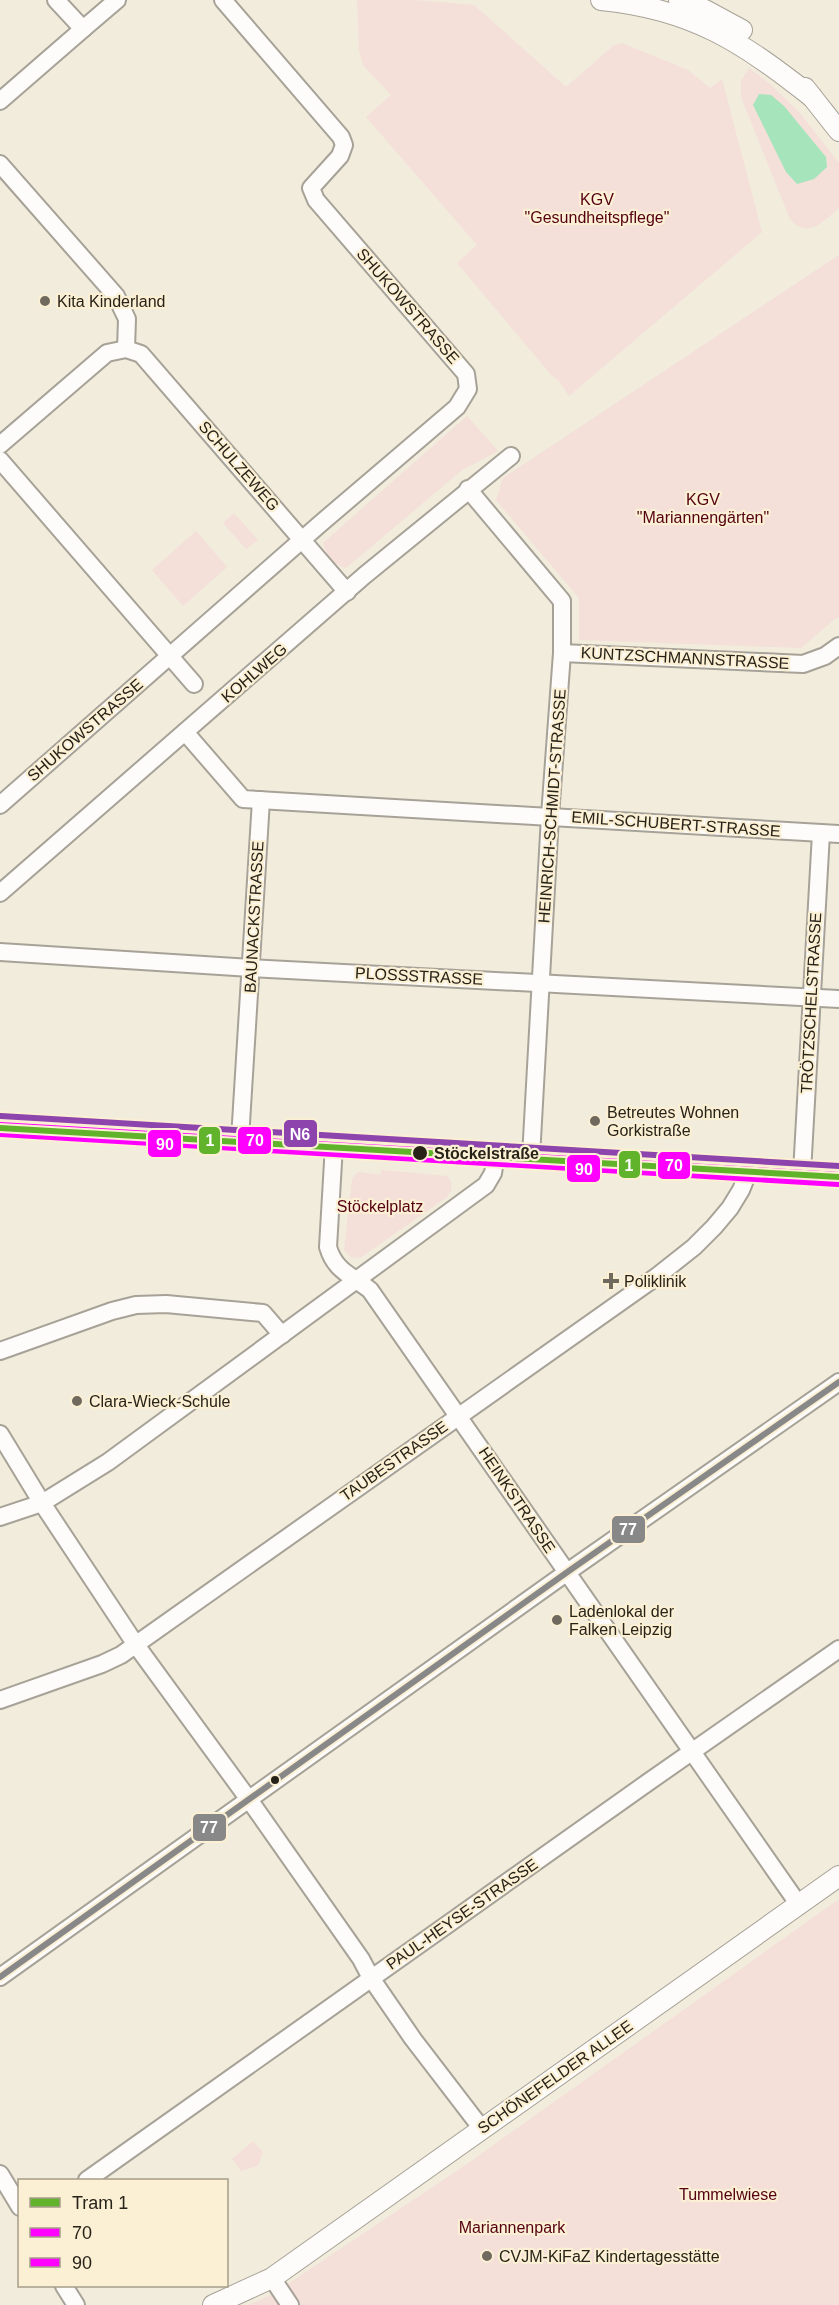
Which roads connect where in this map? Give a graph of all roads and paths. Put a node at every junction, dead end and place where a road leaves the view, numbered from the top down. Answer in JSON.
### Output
{"nodes":[{"id":1,"x":56,"y":0,"type":"edge"},
{"id":2,"x":117,"y":0,"type":"edge"},
{"id":3,"x":224,"y":0,"type":"edge"},
{"id":4,"x":601,"y":0,"type":"edge"},
{"id":5,"x":679,"y":0,"type":"edge"},
{"id":6,"x":83,"y":30,"type":"junction"},
{"id":7,"x":812,"y":97,"type":"junction"},
{"id":8,"x":0,"y":101,"type":"edge"},
{"id":9,"x":839,"y":131,"type":"edge"},
{"id":10,"x":0,"y":164,"type":"edge"},
{"id":11,"x":126,"y":349,"type":"junction"},
{"id":12,"x":0,"y":445,"type":"edge"},
{"id":13,"x":511,"y":456,"type":"dead end"},
{"id":14,"x":0,"y":460,"type":"edge"},
{"id":15,"x":468,"y":489,"type":"junction"},
{"id":16,"x":302,"y":540,"type":"junction"},
{"id":17,"x":347,"y":592,"type":"junction"},
{"id":18,"x":839,"y":646,"type":"edge"},
{"id":19,"x":562,"y":652,"type":"junction"},
{"id":20,"x":171,"y":656,"type":"junction"},
{"id":21,"x":194,"y":684,"type":"dead end"},
{"id":22,"x":186,"y":732,"type":"junction"},
{"id":23,"x":261,"y":800,"type":"junction"},
{"id":24,"x":1,"y":801,"type":"edge"},
{"id":25,"x":550,"y":816,"type":"junction"},
{"id":26,"x":821,"y":833,"type":"junction"},
{"id":27,"x":839,"y":834,"type":"edge"},
{"id":28,"x":0,"y":893,"type":"edge"},
{"id":29,"x":0,"y":952,"type":"edge"},
{"id":30,"x":251,"y":968,"type":"junction"},
{"id":31,"x":540,"y":982,"type":"junction"},
{"id":32,"x":811,"y":998,"type":"junction"},
{"id":33,"x":839,"y":999,"type":"edge"},
{"id":34,"x":0,"y":1125,"type":"edge"},
{"id":35,"x":240,"y":1139,"type":"junction"},
{"id":36,"x":334,"y":1145,"type":"junction"},
{"id":37,"x":496,"y":1155,"type":"junction"},
{"id":38,"x":531,"y":1157,"type":"junction"},
{"id":39,"x":749,"y":1170,"type":"junction"},
{"id":40,"x":802,"y":1173,"type":"junction"},
{"id":41,"x":839,"y":1175,"type":"edge"},
{"id":42,"x":357,"y":1279,"type":"junction"},
{"id":43,"x":282,"y":1335,"type":"junction"},
{"id":44,"x":0,"y":1351,"type":"edge"},
{"id":45,"x":839,"y":1383,"type":"edge"},
{"id":46,"x":459,"y":1415,"type":"junction"},
{"id":47,"x":0,"y":1434,"type":"edge"},
{"id":48,"x":42,"y":1503,"type":"junction"},
{"id":49,"x":0,"y":1517,"type":"edge"},
{"id":50,"x":566,"y":1573,"type":"junction"},
{"id":51,"x":136,"y":1645,"type":"junction"},
{"id":52,"x":839,"y":1649,"type":"edge"},
{"id":53,"x":0,"y":1700,"type":"edge"},
{"id":54,"x":691,"y":1752,"type":"junction"},
{"id":55,"x":249,"y":1799,"type":"junction"},
{"id":56,"x":839,"y":1876,"type":"edge"},
{"id":57,"x":799,"y":1905,"type":"junction"},
{"id":58,"x":0,"y":1977,"type":"edge"},
{"id":59,"x":370,"y":1978,"type":"junction"},
{"id":60,"x":482,"y":2129,"type":"junction"},
{"id":61,"x":0,"y":2174,"type":"edge"},
{"id":62,"x":90,"y":2179,"type":"edge"},
{"id":63,"x":18,"y":2204,"type":"edge"},
{"id":64,"x":272,"y":2278,"type":"junction"},
{"id":65,"x":65,"y":2287,"type":"edge"},
{"id":66,"x":75,"y":2305,"type":"edge"},
{"id":67,"x":213,"y":2305,"type":"edge"},
{"id":68,"x":290,"y":2305,"type":"edge"}],
"edges":[{"from":1,"to":6,"type":"street"},
{"from":2,"to":6,"type":"street"},
{"from":3,"to":16,"type":"street","name":"SHUKOWSTRASSE"},
{"from":4,"to":7,"type":"main road"},
{"from":5,"to":7,"type":"main road"},
{"from":6,"to":8,"type":"street"},
{"from":7,"to":9,"type":"main road"},
{"from":10,"to":11,"type":"street"},
{"from":11,"to":12,"type":"street"},
{"from":11,"to":16,"type":"street","name":"SCHULZEWEG"},
{"from":13,"to":15,"type":"street","name":"KOHLWEG"},
{"from":14,"to":20,"type":"street"},
{"from":15,"to":17,"type":"street","name":"KOHLWEG"},
{"from":15,"to":19,"type":"street","name":"HEINRICH-SCHMIDT-STRASSE"},
{"from":16,"to":17,"type":"street","name":"SCHULZEWEG"},
{"from":16,"to":20,"type":"street","name":"SHUKOWSTRASSE"},
{"from":17,"to":22,"type":"street","name":"KOHLWEG"},
{"from":18,"to":19,"type":"street","name":"KUNTZSCHMANNSTRASSE"},
{"from":19,"to":25,"type":"street","name":"HEINRICH-SCHMIDT-STRASSE"},
{"from":20,"to":21,"type":"street"},
{"from":20,"to":24,"type":"street","name":"SHUKOWSTRASSE"},
{"from":22,"to":23,"type":"street"},
{"from":22,"to":28,"type":"street","name":"KOHLWEG"},
{"from":23,"to":25,"type":"street","name":"EMIL-SCHUBERT-STRASSE"},
{"from":23,"to":30,"type":"street","name":"BAUNACKSTRASSE"},
{"from":25,"to":26,"type":"street","name":"EMIL-SCHUBERT-STRASSE"},
{"from":25,"to":31,"type":"street","name":"HEINRICH-SCHMIDT-STRASSE"},
{"from":26,"to":27,"type":"street","name":"EMIL-SCHUBERT-STRASSE"},
{"from":26,"to":32,"type":"street","name":"TRÖTZSCHELSTRASSE"},
{"from":29,"to":30,"type":"street","name":"PLOSSSTRASSE"},
{"from":30,"to":31,"type":"street","name":"PLOSSSTRASSE"},
{"from":30,"to":35,"type":"street","name":"BAUNACKSTRASSE"},
{"from":31,"to":32,"type":"street","name":"PLOSSSTRASSE"},
{"from":31,"to":38,"type":"street","name":"HEINRICH-SCHMIDT-STRASSE"},
{"from":32,"to":33,"type":"street","name":"PLOSSSTRASSE"},
{"from":32,"to":40,"type":"street","name":"TRÖTZSCHELSTRASSE"},
{"from":34,"to":35,"type":"main road"},
{"from":35,"to":36,"type":"main road"},
{"from":36,"to":37,"type":"main road"},
{"from":36,"to":42,"type":"street","name":"HEINKSTRASSE"},
{"from":37,"to":38,"type":"main road"},
{"from":37,"to":42,"type":"street"},
{"from":38,"to":39,"type":"main road"},
{"from":39,"to":40,"type":"main road"},
{"from":39,"to":46,"type":"street","name":"TAUBESTRASSE"},
{"from":40,"to":41,"type":"main road"},
{"from":42,"to":43,"type":"street"},
{"from":42,"to":46,"type":"street","name":"HEINKSTRASSE"},
{"from":43,"to":44,"type":"street"},
{"from":43,"to":48,"type":"street"},
{"from":45,"to":50,"type":"street"},
{"from":46,"to":50,"type":"street","name":"HEINKSTRASSE"},
{"from":46,"to":51,"type":"street","name":"TAUBESTRASSE"},
{"from":47,"to":48,"type":"street"},
{"from":48,"to":49,"type":"street"},
{"from":48,"to":51,"type":"street"},
{"from":50,"to":54,"type":"street","name":"HEINKSTRASSE"},
{"from":50,"to":55,"type":"street"},
{"from":51,"to":53,"type":"street","name":"TAUBESTRASSE"},
{"from":51,"to":55,"type":"street"},
{"from":52,"to":54,"type":"street","name":"PAUL-HEYSE-STRASSE"},
{"from":54,"to":57,"type":"street","name":"HEINKSTRASSE"},
{"from":54,"to":59,"type":"street","name":"PAUL-HEYSE-STRASSE"},
{"from":55,"to":58,"type":"street"},
{"from":55,"to":59,"type":"street"},
{"from":56,"to":57,"type":"main road","name":"SCHÖNEFELDER ALLEE"},
{"from":57,"to":60,"type":"main road","name":"SCHÖNEFELDER ALLEE"},
{"from":59,"to":60,"type":"street"},
{"from":59,"to":62,"type":"street","name":"PAUL-HEYSE-STRASSE"},
{"from":60,"to":64,"type":"main road","name":"SCHÖNEFELDER ALLEE"},
{"from":61,"to":63,"type":"street"},
{"from":64,"to":67,"type":"main road","name":"SCHÖNEFELDER ALLEE"},
{"from":64,"to":68,"type":"street"},
{"from":65,"to":66,"type":"street"}]}
